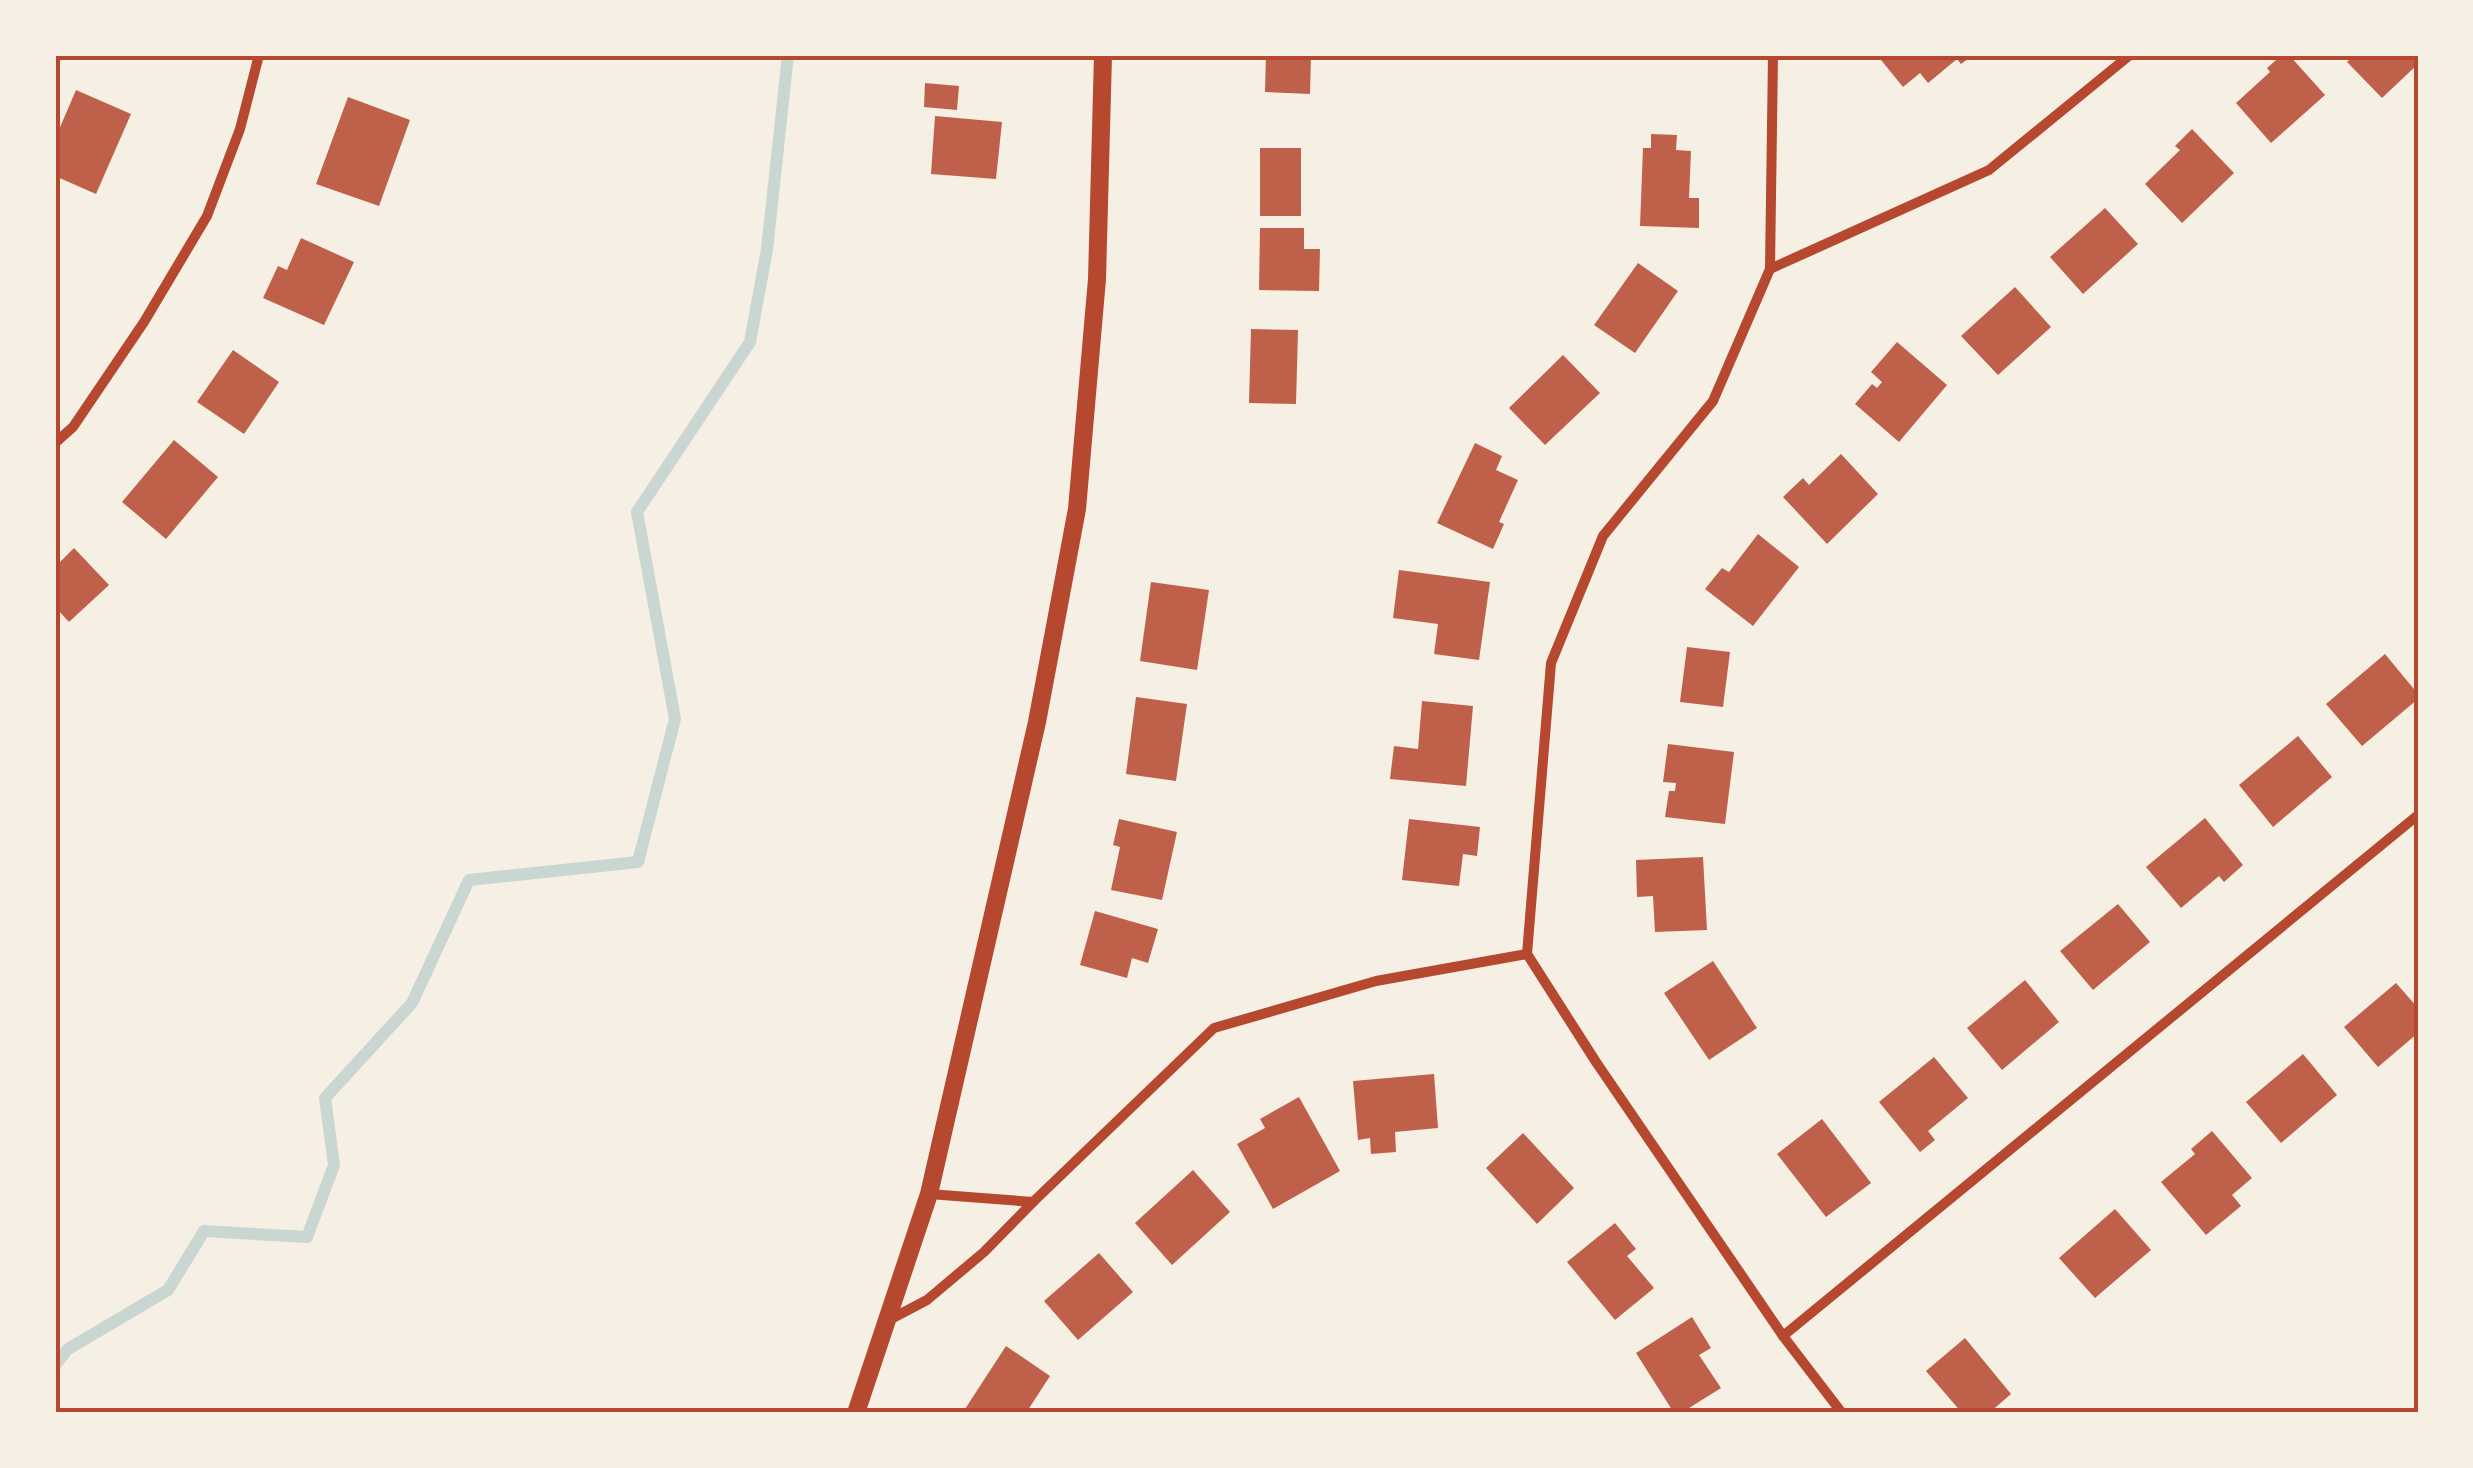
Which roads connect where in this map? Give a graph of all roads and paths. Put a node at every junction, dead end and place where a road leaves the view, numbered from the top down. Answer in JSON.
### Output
{"nodes":[{"id":1,"x":260,"y":55,"type":"edge"},
{"id":2,"x":1103,"y":55,"type":"edge"},
{"id":3,"x":1773,"y":55,"type":"edge"},
{"id":4,"x":2130,"y":55,"type":"edge"},
{"id":5,"x":1770,"y":269,"type":"junction"},
{"id":6,"x":55,"y":443,"type":"edge"},
{"id":7,"x":2418,"y":816,"type":"edge"},
{"id":8,"x":1527,"y":954,"type":"junction"},
{"id":9,"x":929,"y":1194,"type":"junction"},
{"id":10,"x":1032,"y":1202,"type":"junction"},
{"id":11,"x":888,"y":1320,"type":"junction"},
{"id":12,"x":1783,"y":1336,"type":"junction"},
{"id":13,"x":856,"y":1413,"type":"edge"},
{"id":14,"x":1842,"y":1413,"type":"edge"}],
"edges":[{"from":1,"to":6,"type":"street"},
{"from":2,"to":9,"type":"street"},
{"from":3,"to":5,"type":"street"},
{"from":4,"to":5,"type":"street"},
{"from":5,"to":8,"type":"street"},
{"from":7,"to":12,"type":"street"},
{"from":8,"to":10,"type":"street"},
{"from":8,"to":12,"type":"street"},
{"from":9,"to":10,"type":"street"},
{"from":9,"to":11,"type":"street"},
{"from":10,"to":11,"type":"street"},
{"from":11,"to":13,"type":"street"},
{"from":12,"to":14,"type":"street"}]}
